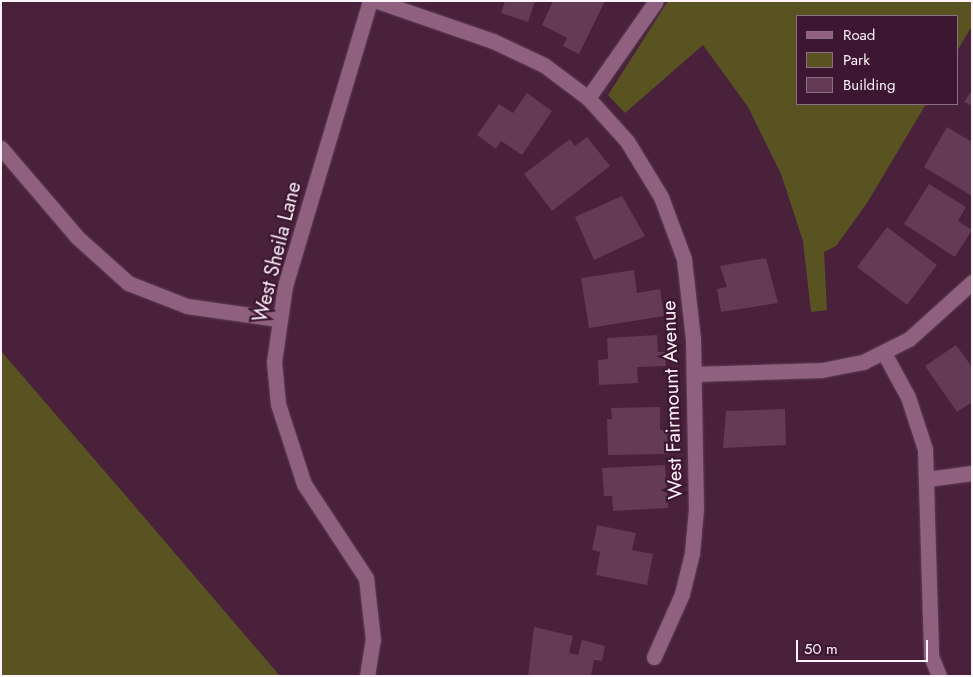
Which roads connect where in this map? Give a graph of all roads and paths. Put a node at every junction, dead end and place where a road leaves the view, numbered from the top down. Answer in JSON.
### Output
{"nodes":[{"id":1,"x":370,"y":1,"type":"edge"},
{"id":2,"x":376,"y":1,"type":"edge"},
{"id":3,"x":656,"y":1,"type":"edge"},
{"id":4,"x":588,"y":98,"type":"junction"},
{"id":5,"x":1,"y":148,"type":"edge"},
{"id":6,"x":972,"y":282,"type":"edge"},
{"id":7,"x":278,"y":319,"type":"junction"},
{"id":8,"x":884,"y":353,"type":"junction"},
{"id":9,"x":694,"y":374,"type":"junction"},
{"id":10,"x":972,"y":473,"type":"edge"},
{"id":11,"x":928,"y":479,"type":"junction"},
{"id":12,"x":654,"y":657,"type":"dead end"},
{"id":13,"x":367,"y":676,"type":"edge"},
{"id":14,"x":940,"y":676,"type":"edge"}],
"edges":[{"from":1,"to":7,"type":"street","name":"West Sheila Lane"},
{"from":2,"to":4,"type":"street","name":"West Fairmount Avenue"},
{"from":3,"to":4,"type":"street"},
{"from":4,"to":9,"type":"street","name":"West Fairmount Avenue"},
{"from":5,"to":7,"type":"street"},
{"from":6,"to":8,"type":"street"},
{"from":7,"to":13,"type":"street","name":"West Sheila Lane"},
{"from":8,"to":9,"type":"street"},
{"from":8,"to":11,"type":"street"},
{"from":9,"to":12,"type":"street","name":"West Fairmount Avenue"},
{"from":10,"to":11,"type":"street"},
{"from":11,"to":14,"type":"street"}]}
